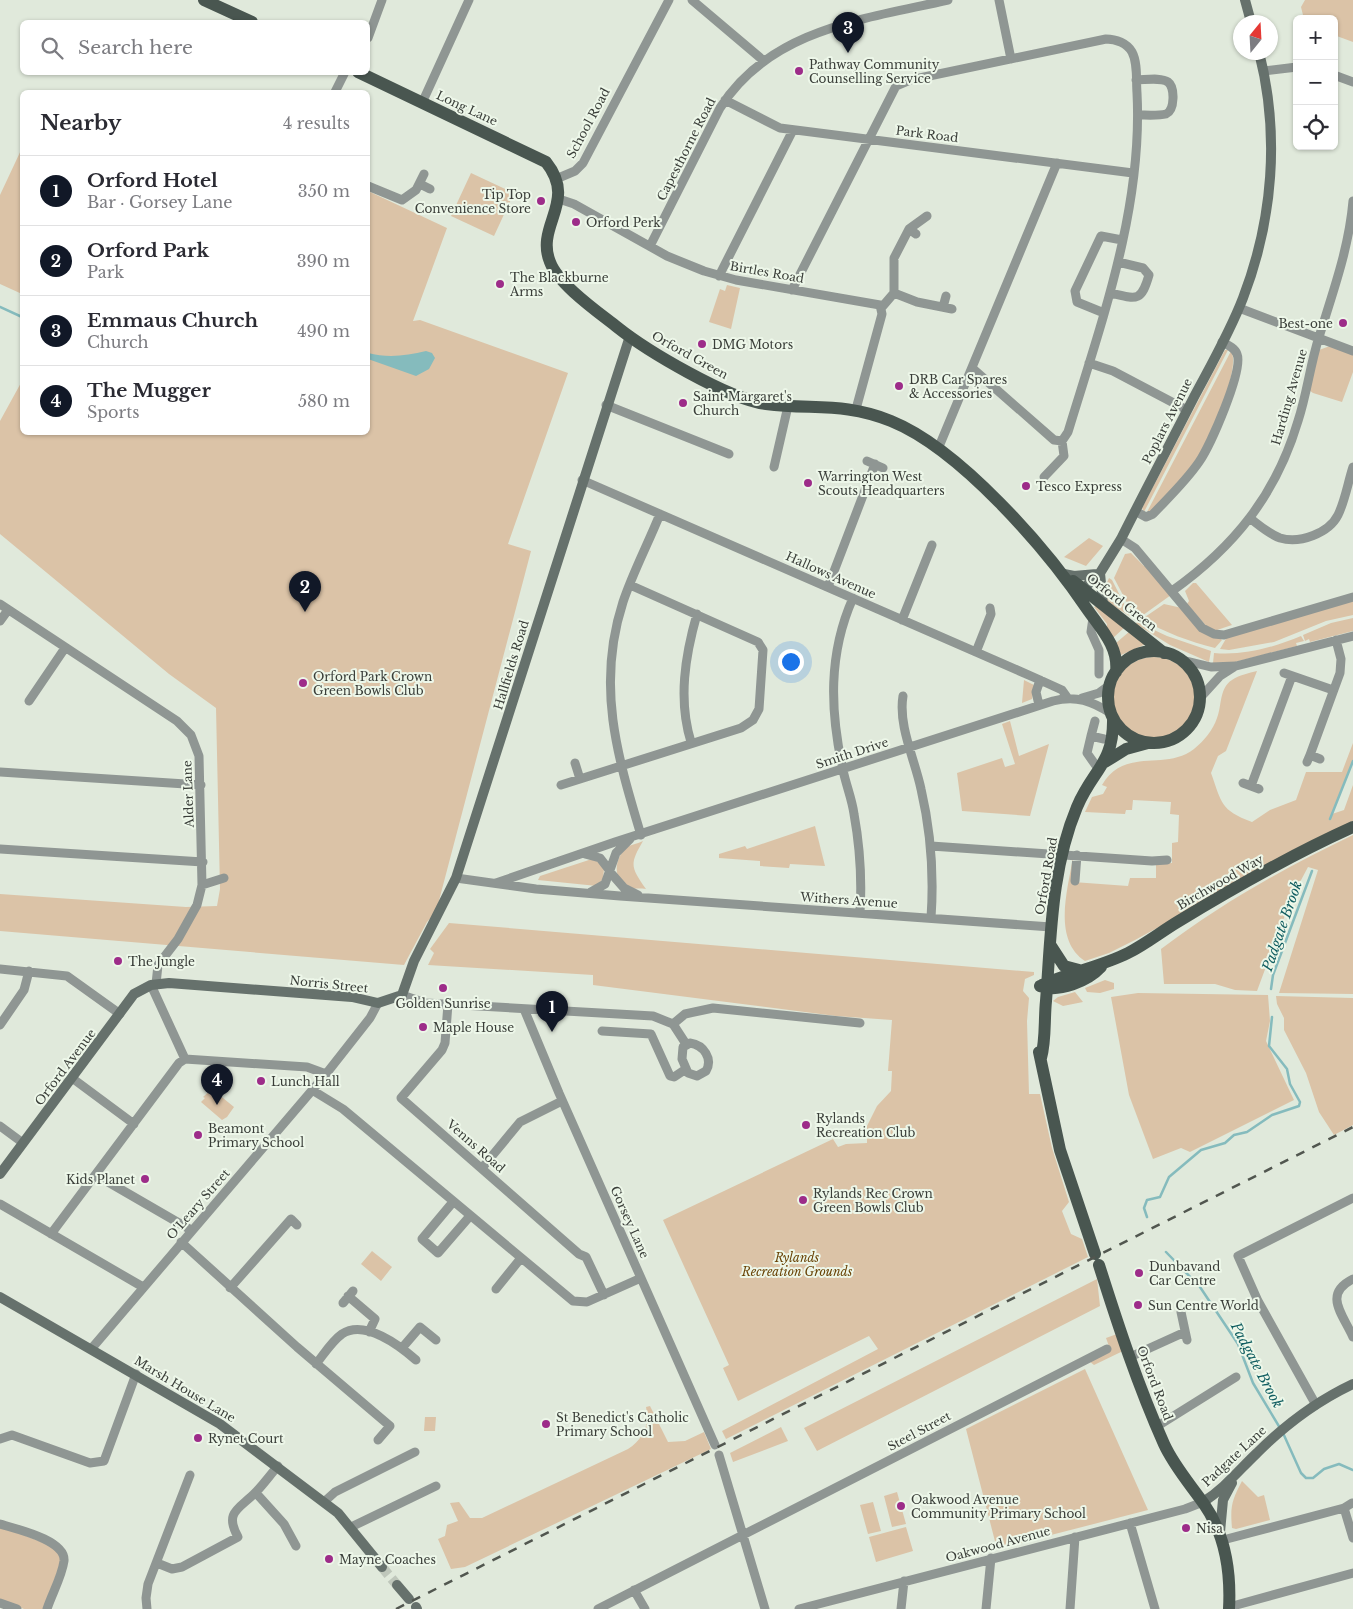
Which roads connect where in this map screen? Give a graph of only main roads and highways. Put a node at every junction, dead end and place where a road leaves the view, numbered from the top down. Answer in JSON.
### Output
{"nodes":[{"id":1,"x":204,"y":0,"type":"edge"},
{"id":2,"x":248,"y":20,"type":"edge"},
{"id":3,"x":364,"y":75,"type":"edge"},
{"id":4,"x":548,"y":253,"type":"joint"},
{"id":5,"x":1064,"y":574,"type":"junction"},
{"id":6,"x":1164,"y":653,"type":"junction"},
{"id":7,"x":1116,"y":672,"type":"junction"},
{"id":8,"x":1112,"y":716,"type":"junction"},
{"id":9,"x":1148,"y":742,"type":"junction"},
{"id":10,"x":1102,"y":766,"type":"junction"},
{"id":11,"x":1353,"y":826,"type":"edge"},
{"id":12,"x":1050,"y":930,"type":"junction"},
{"id":13,"x":1051,"y":946,"type":"junction"},
{"id":14,"x":1103,"y":965,"type":"junction"},
{"id":15,"x":1082,"y":970,"type":"junction"},
{"id":16,"x":1045,"y":986,"type":"junction"},
{"id":17,"x":1203,"y":1502,"type":"joint"},
{"id":18,"x":1229,"y":1608,"type":"edge"}],
"edges":[{"from":1,"to":2,"type":"main road"},
{"from":3,"to":4,"type":"main road","name":"Long Lane"},
{"from":4,"to":5,"type":"main road","name":"Orford Green"},
{"from":5,"to":6,"type":"main road","name":"Orford Green"},
{"from":5,"to":7,"type":"main road","name":"Orford Green"},
{"from":6,"to":7,"type":"main road"},
{"from":6,"to":9,"type":"main road"},
{"from":7,"to":8,"type":"main road"},
{"from":8,"to":9,"type":"main road"},
{"from":8,"to":10,"type":"main road","name":"Orford Road"},
{"from":9,"to":10,"type":"main road","name":"Orford Road"},
{"from":10,"to":12,"type":"main road","name":"Orford Road"},
{"from":11,"to":14,"type":"main road","name":"Birchwood Way"},
{"from":12,"to":13,"type":"main road","name":"Orford Road"},
{"from":12,"to":16,"type":"main road","name":"Orford Road"},
{"from":13,"to":15,"type":"main road"},
{"from":13,"to":16,"type":"main road","name":"Orford Road"},
{"from":14,"to":15,"type":"main road","name":"Birchwood Way"},
{"from":14,"to":16,"type":"main road","name":"Birchwood Way"},
{"from":15,"to":16,"type":"main road","name":"Birchwood Way"},
{"from":16,"to":17,"type":"main road","name":"Orford Road"},
{"from":17,"to":18,"type":"main road","name":"Padgate Lane"}]}
